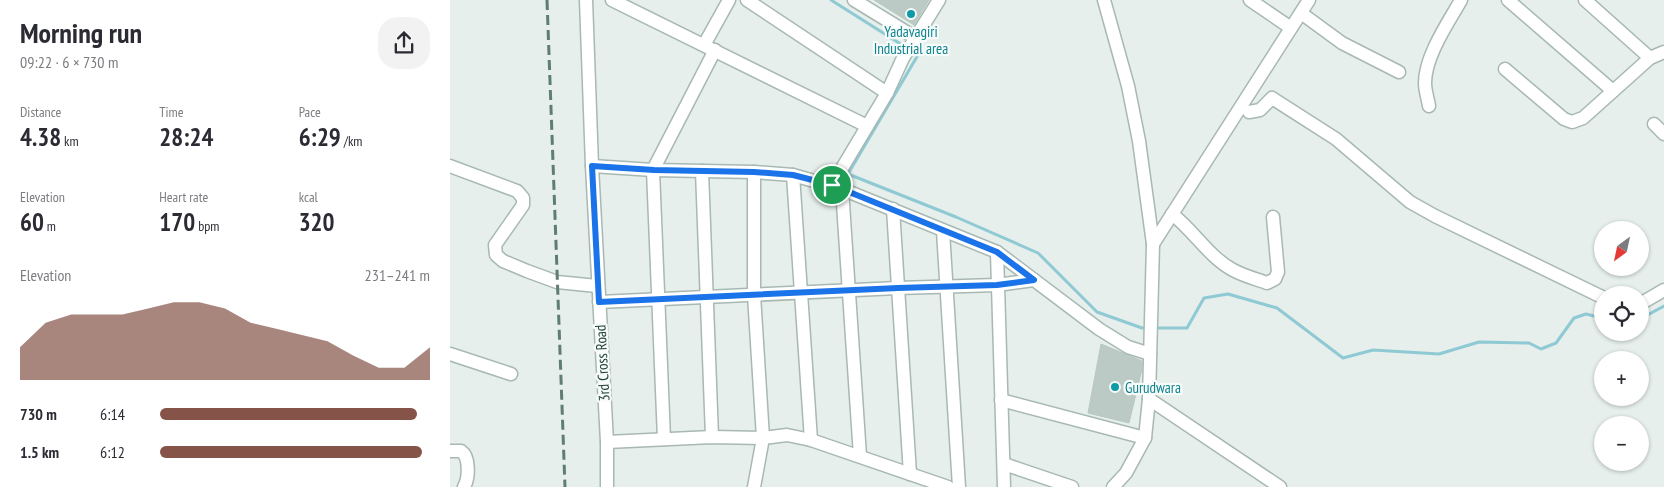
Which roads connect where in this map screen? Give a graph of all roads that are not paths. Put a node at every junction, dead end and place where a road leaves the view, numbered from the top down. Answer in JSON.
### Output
{"nodes":[{"id":1,"x":586,"y":0,"type":"edge"},
{"id":2,"x":612,"y":0,"type":"edge"},
{"id":3,"x":729,"y":0,"type":"edge"},
{"id":4,"x":747,"y":0,"type":"edge"},
{"id":5,"x":854,"y":0,"type":"edge"},
{"id":6,"x":939,"y":0,"type":"edge"},
{"id":7,"x":1104,"y":0,"type":"edge"},
{"id":8,"x":1309,"y":0,"type":"edge"},
{"id":9,"x":1461,"y":0,"type":"edge"},
{"id":10,"x":1508,"y":0,"type":"edge"},
{"id":11,"x":1585,"y":0,"type":"edge"},
{"id":12,"x":1254,"y":1,"type":"edge"},
{"id":13,"x":1301,"y":13,"type":"junction"},
{"id":14,"x":1291,"y":28,"type":"junction"},
{"id":15,"x":915,"y":40,"type":"junction"},
{"id":16,"x":710,"y":47,"type":"junction"},
{"id":17,"x":1664,"y":52,"type":"edge"},
{"id":18,"x":1650,"y":58,"type":"junction"},
{"id":19,"x":1506,"y":69,"type":"dead end"},
{"id":20,"x":1399,"y":72,"type":"dead end"},
{"id":21,"x":1613,"y":91,"type":"junction"},
{"id":22,"x":887,"y":94,"type":"junction"},
{"id":23,"x":1429,"y":106,"type":"dead end"},
{"id":24,"x":1249,"y":112,"type":"dead end"},
{"id":25,"x":1654,"y":124,"type":"dead end"},
{"id":26,"x":868,"y":126,"type":"junction"},
{"id":27,"x":1664,"y":134,"type":"edge"},
{"id":28,"x":450,"y":166,"type":"edge"},
{"id":29,"x":592,"y":166,"type":"junction"},
{"id":30,"x":654,"y":170,"type":"junction"},
{"id":31,"x":702,"y":171,"type":"junction"},
{"id":32,"x":754,"y":172,"type":"junction"},
{"id":33,"x":793,"y":175,"type":"junction"},
{"id":34,"x":836,"y":185,"type":"junction"},
{"id":35,"x":892,"y":209,"type":"junction"},
{"id":36,"x":1172,"y":214,"type":"junction"},
{"id":37,"x":1273,"y":217,"type":"dead end"},
{"id":38,"x":943,"y":231,"type":"junction"},
{"id":39,"x":1153,"y":244,"type":"junction"},
{"id":40,"x":997,"y":252,"type":"junction"},
{"id":41,"x":1034,"y":280,"type":"junction"},
{"id":42,"x":997,"y":285,"type":"junction"},
{"id":43,"x":597,"y":286,"type":"junction"},
{"id":44,"x":947,"y":286,"type":"junction"},
{"id":45,"x":898,"y":288,"type":"junction"},
{"id":46,"x":849,"y":290,"type":"junction"},
{"id":47,"x":1664,"y":290,"type":"edge"},
{"id":48,"x":800,"y":293,"type":"junction"},
{"id":49,"x":1594,"y":293,"type":"edge"},
{"id":50,"x":754,"y":295,"type":"junction"},
{"id":51,"x":706,"y":297,"type":"junction"},
{"id":52,"x":659,"y":299,"type":"junction"},
{"id":53,"x":1649,"y":299,"type":"edge"},
{"id":54,"x":599,"y":302,"type":"junction"},
{"id":55,"x":450,"y":354,"type":"edge"},
{"id":56,"x":1150,"y":354,"type":"junction"},
{"id":57,"x":511,"y":374,"type":"dead end"},
{"id":58,"x":1150,"y":398,"type":"junction"},
{"id":59,"x":1001,"y":400,"type":"junction"},
{"id":60,"x":712,"y":437,"type":"junction"},
{"id":61,"x":762,"y":438,"type":"junction"},
{"id":62,"x":1144,"y":438,"type":"junction"},
{"id":63,"x":664,"y":439,"type":"junction"},
{"id":64,"x":811,"y":440,"type":"junction"},
{"id":65,"x":607,"y":442,"type":"junction"},
{"id":66,"x":450,"y":451,"type":"edge"},
{"id":67,"x":860,"y":456,"type":"junction"},
{"id":68,"x":1004,"y":464,"type":"junction"},
{"id":69,"x":910,"y":474,"type":"junction"},
{"id":70,"x":464,"y":487,"type":"edge"},
{"id":71,"x":607,"y":487,"type":"edge"},
{"id":72,"x":754,"y":487,"type":"edge"},
{"id":73,"x":948,"y":487,"type":"edge"},
{"id":74,"x":959,"y":487,"type":"edge"},
{"id":75,"x":1004,"y":487,"type":"edge"},
{"id":76,"x":1072,"y":487,"type":"edge"},
{"id":77,"x":1113,"y":487,"type":"edge"},
{"id":78,"x":1280,"y":487,"type":"edge"}],
"edges":[{"from":1,"to":29,"type":"street","name":"3rd Cross Road"},
{"from":2,"to":16,"type":"street"},
{"from":3,"to":16,"type":"street"},
{"from":4,"to":22,"type":"street"},
{"from":5,"to":15,"type":"street"},
{"from":6,"to":15,"type":"street"},
{"from":7,"to":39,"type":"street"},
{"from":8,"to":13,"type":"street"},
{"from":9,"to":23,"type":"street"},
{"from":10,"to":21,"type":"street"},
{"from":11,"to":18,"type":"street"},
{"from":12,"to":14,"type":"street"},
{"from":13,"to":14,"type":"street"},
{"from":13,"to":20,"type":"street"},
{"from":14,"to":36,"type":"street"},
{"from":15,"to":22,"type":"street"},
{"from":16,"to":26,"type":"street"},
{"from":16,"to":30,"type":"street"},
{"from":17,"to":18,"type":"street"},
{"from":18,"to":21,"type":"street"},
{"from":19,"to":21,"type":"street"},
{"from":22,"to":26,"type":"street"},
{"from":24,"to":49,"type":"street"},
{"from":25,"to":27,"type":"street"},
{"from":26,"to":34,"type":"street"},
{"from":28,"to":43,"type":"street"},
{"from":29,"to":30,"type":"street"},
{"from":29,"to":43,"type":"street","name":"3rd Cross Road"},
{"from":30,"to":31,"type":"street"},
{"from":30,"to":52,"type":"street"},
{"from":31,"to":32,"type":"street"},
{"from":31,"to":51,"type":"street"},
{"from":32,"to":33,"type":"street"},
{"from":32,"to":50,"type":"street"},
{"from":33,"to":34,"type":"street"},
{"from":33,"to":48,"type":"street"},
{"from":34,"to":35,"type":"street"},
{"from":34,"to":46,"type":"street"},
{"from":35,"to":38,"type":"street"},
{"from":35,"to":45,"type":"street"},
{"from":36,"to":37,"type":"street"},
{"from":36,"to":39,"type":"street"},
{"from":38,"to":40,"type":"street"},
{"from":38,"to":44,"type":"street"},
{"from":39,"to":56,"type":"street"},
{"from":40,"to":41,"type":"street"},
{"from":40,"to":42,"type":"street"},
{"from":41,"to":42,"type":"street"},
{"from":41,"to":56,"type":"street"},
{"from":42,"to":44,"type":"street"},
{"from":42,"to":59,"type":"street"},
{"from":43,"to":54,"type":"street","name":"3rd Cross Road"},
{"from":44,"to":45,"type":"street"},
{"from":44,"to":74,"type":"street"},
{"from":45,"to":46,"type":"street"},
{"from":45,"to":69,"type":"street"},
{"from":46,"to":48,"type":"street"},
{"from":46,"to":67,"type":"street"},
{"from":47,"to":53,"type":"street"},
{"from":48,"to":50,"type":"street"},
{"from":48,"to":64,"type":"street"},
{"from":50,"to":51,"type":"street"},
{"from":50,"to":61,"type":"street"},
{"from":51,"to":52,"type":"street"},
{"from":51,"to":60,"type":"street"},
{"from":52,"to":54,"type":"street"},
{"from":52,"to":63,"type":"street"},
{"from":54,"to":65,"type":"street","name":"3rd Cross Road"},
{"from":55,"to":57,"type":"street"},
{"from":56,"to":58,"type":"street"},
{"from":58,"to":62,"type":"street"},
{"from":58,"to":78,"type":"street"},
{"from":59,"to":62,"type":"street"},
{"from":59,"to":68,"type":"street"},
{"from":60,"to":61,"type":"street"},
{"from":60,"to":63,"type":"street"},
{"from":61,"to":64,"type":"street"},
{"from":61,"to":72,"type":"street"},
{"from":62,"to":77,"type":"street"},
{"from":63,"to":65,"type":"street"},
{"from":64,"to":67,"type":"street"},
{"from":65,"to":71,"type":"street","name":"3rd Cross Road"},
{"from":66,"to":70,"type":"street"},
{"from":67,"to":69,"type":"street"},
{"from":68,"to":75,"type":"street"},
{"from":68,"to":76,"type":"street"},
{"from":69,"to":73,"type":"street"}]}
